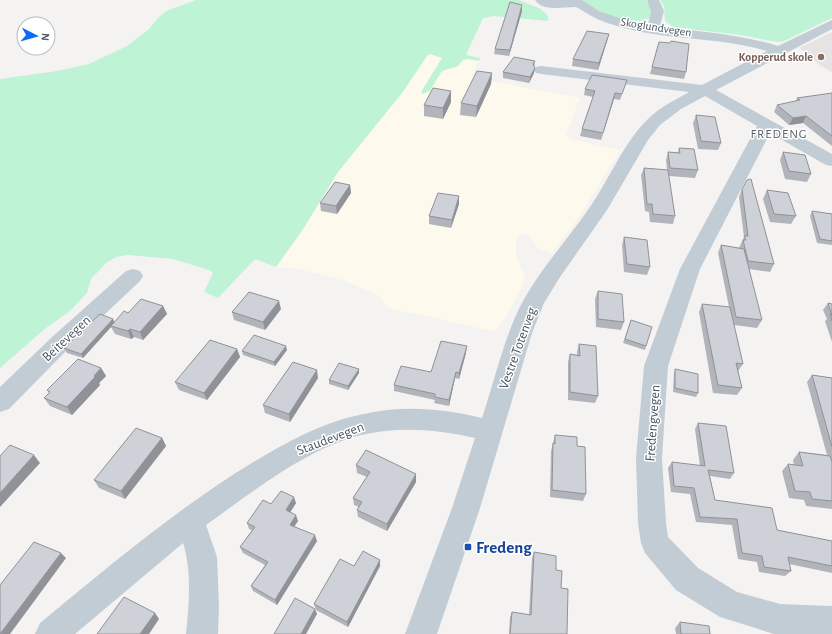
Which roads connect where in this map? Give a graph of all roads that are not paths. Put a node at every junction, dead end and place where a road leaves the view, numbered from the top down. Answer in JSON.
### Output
{"nodes":[{"id":1,"x":540,"y":0,"type":"edge"},
{"id":2,"x":653,"y":0,"type":"edge"},
{"id":3,"x":576,"y":2,"type":"edge"},
{"id":4,"x":832,"y":24,"type":"edge"},
{"id":5,"x":653,"y":28,"type":"junction"},
{"id":6,"x":776,"y":53,"type":"junction"},
{"id":7,"x":541,"y":70,"type":"dead end"},
{"id":8,"x":705,"y":90,"type":"junction"},
{"id":9,"x":766,"y":125,"type":"junction"},
{"id":10,"x":832,"y":161,"type":"edge"},
{"id":11,"x":133,"y":276,"type":"dead end"},
{"id":12,"x":0,"y":402,"type":"edge"},
{"id":13,"x":489,"y":431,"type":"junction"},
{"id":14,"x":190,"y":521,"type":"junction"},
{"id":15,"x":832,"y":622,"type":"edge"},
{"id":16,"x":51,"y":634,"type":"edge"},
{"id":17,"x":202,"y":634,"type":"edge"},
{"id":18,"x":421,"y":634,"type":"edge"}],
"edges":[{"from":1,"to":3,"type":"street"},
{"from":2,"to":5,"type":"street"},
{"from":3,"to":5,"type":"street","name":"Skoglundvegen"},
{"from":4,"to":6,"type":"street","name":"Vestre Totenveg"},
{"from":5,"to":6,"type":"street","name":"Skoglundvegen"},
{"from":6,"to":8,"type":"street","name":"Vestre Totenveg"},
{"from":7,"to":8,"type":"street"},
{"from":8,"to":9,"type":"street"},
{"from":8,"to":13,"type":"street","name":"Vestre Totenveg"},
{"from":9,"to":10,"type":"street"},
{"from":9,"to":15,"type":"street","name":"Fredengvegen"},
{"from":11,"to":12,"type":"street","name":"Beitevegen"},
{"from":13,"to":14,"type":"street","name":"Staudevegen"},
{"from":13,"to":18,"type":"street","name":"Vestre Totenveg"},
{"from":14,"to":16,"type":"street","name":"Staudevegen"},
{"from":14,"to":17,"type":"street"}]}
